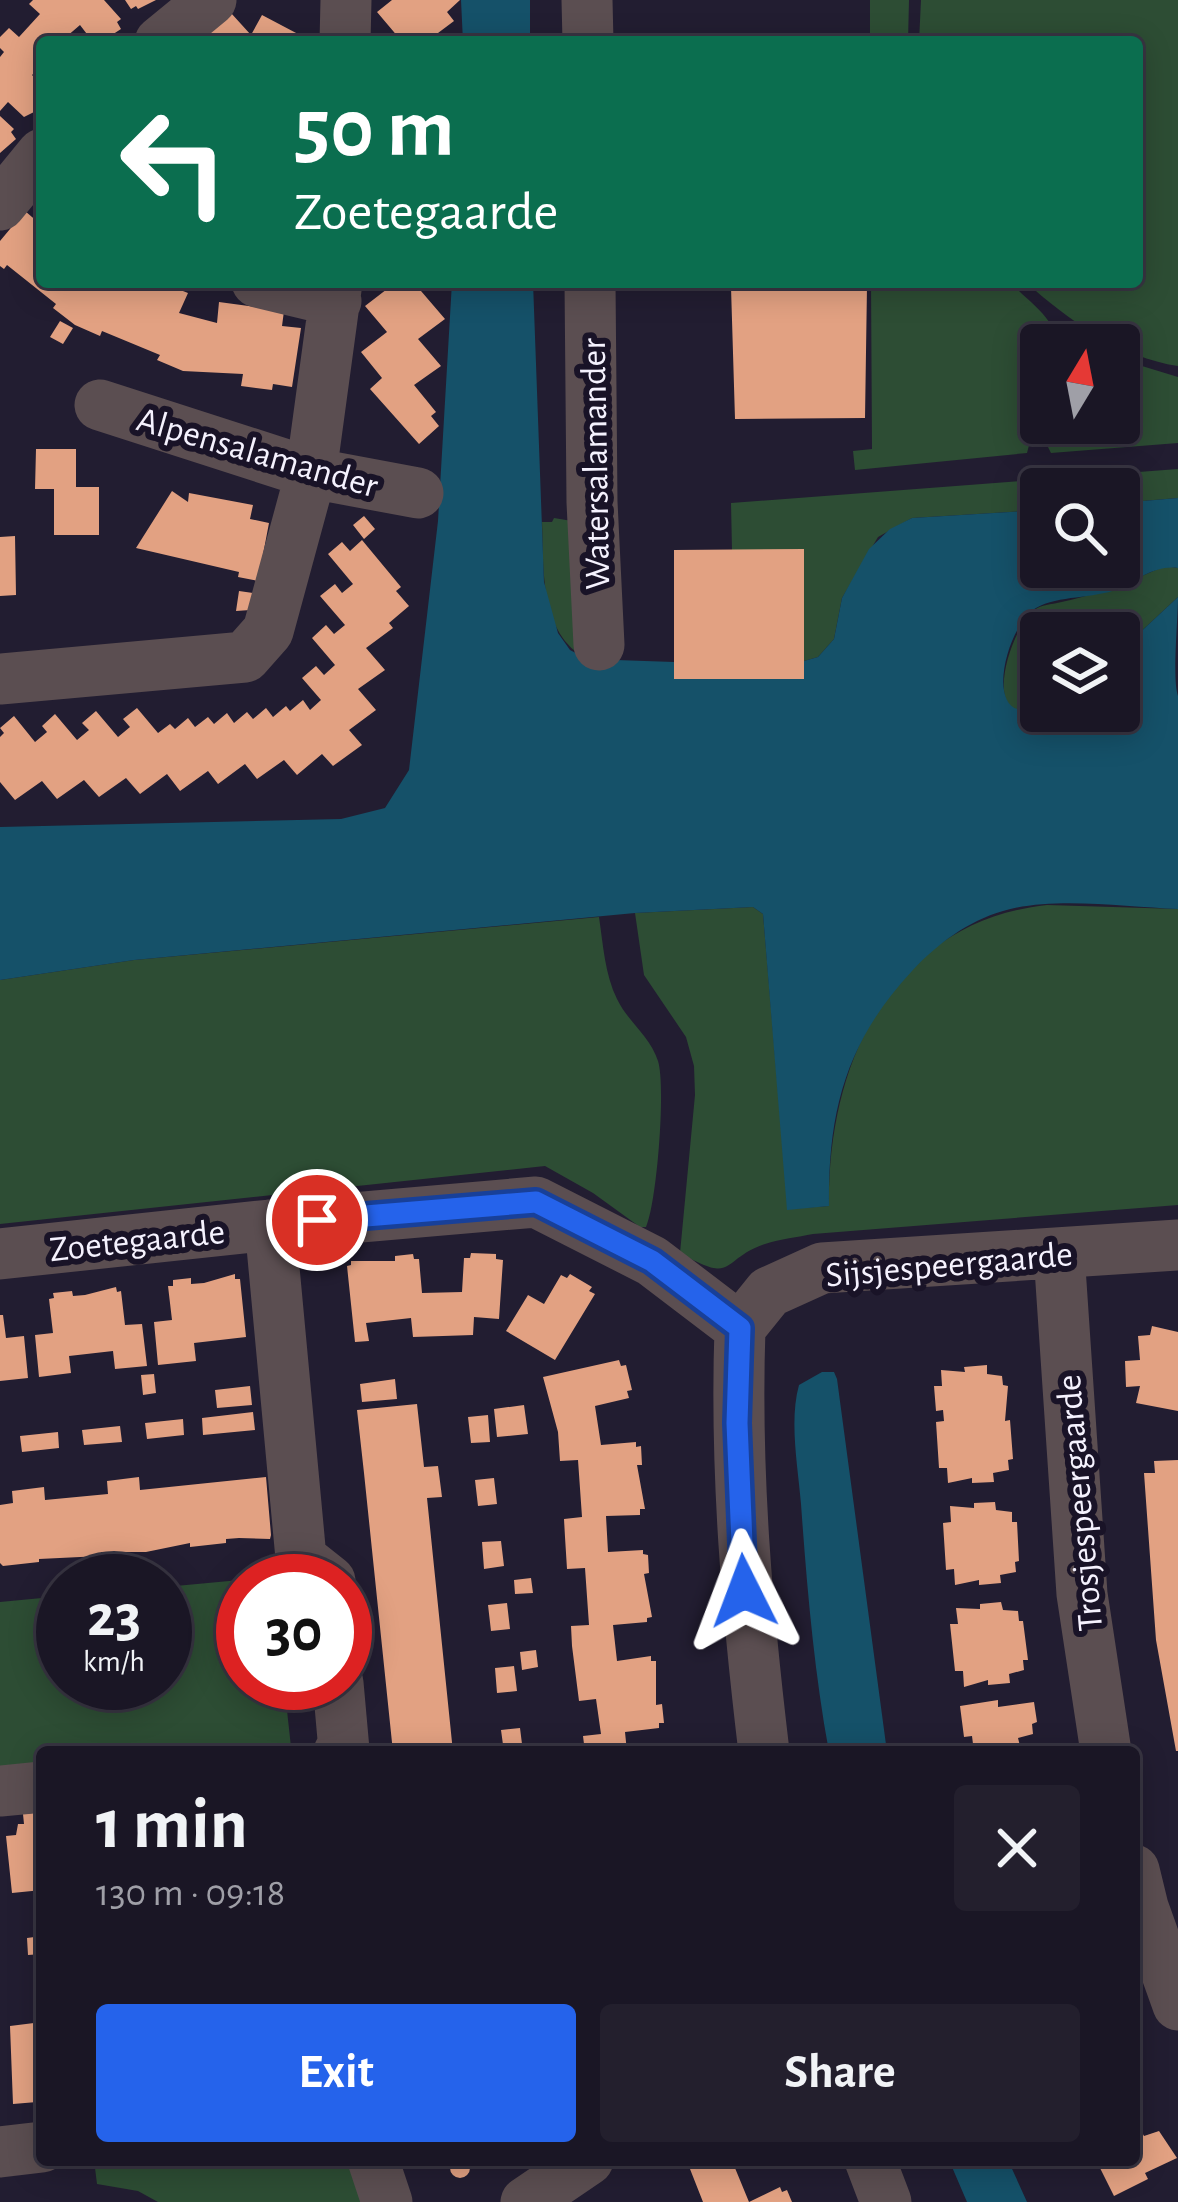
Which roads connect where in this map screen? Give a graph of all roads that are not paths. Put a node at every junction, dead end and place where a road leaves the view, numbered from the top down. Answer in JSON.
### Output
{"nodes":[{"id":1,"x":211,"y":0,"type":"edge"},
{"id":2,"x":346,"y":0,"type":"edge"},
{"id":3,"x":587,"y":0,"type":"edge"},
{"id":4,"x":167,"y":36,"type":"edge"},
{"id":5,"x":345,"y":36,"type":"edge"},
{"id":6,"x":588,"y":36,"type":"edge"},
{"id":7,"x":36,"y":166,"type":"edge"},
{"id":8,"x":0,"y":205,"type":"edge"},
{"id":9,"x":304,"y":288,"type":"edge"},
{"id":10,"x":590,"y":288,"type":"edge"},
{"id":11,"x":336,"y":292,"type":"edge"},
{"id":12,"x":100,"y":405,"type":"dead end"},
{"id":13,"x":311,"y":473,"type":"junction"},
{"id":14,"x":418,"y":494,"type":"dead end"},
{"id":15,"x":599,"y":645,"type":"dead end"},
{"id":16,"x":0,"y":679,"type":"edge"},
{"id":17,"x":270,"y":1225,"type":"junction"},
{"id":18,"x":1178,"y":1245,"type":"edge"},
{"id":19,"x":1059,"y":1253,"type":"junction"},
{"id":20,"x":0,"y":1254,"type":"edge"},
{"id":21,"x":740,"y":1328,"type":"junction"},
{"id":22,"x":301,"y":1554,"type":"edge"},
{"id":23,"x":340,"y":1710,"type":"edge"},
{"id":24,"x":344,"y":1746,"type":"edge"},
{"id":25,"x":763,"y":1746,"type":"edge"},
{"id":26,"x":1105,"y":1746,"type":"edge"},
{"id":27,"x":36,"y":1788,"type":"edge"},
{"id":28,"x":0,"y":1791,"type":"edge"},
{"id":29,"x":1152,"y":1890,"type":"edge"},
{"id":30,"x":1178,"y":2005,"type":"edge"},
{"id":31,"x":36,"y":2148,"type":"edge"},
{"id":32,"x":0,"y":2152,"type":"edge"},
{"id":33,"x":375,"y":2166,"type":"edge"},
{"id":34,"x":579,"y":2166,"type":"edge"},
{"id":35,"x":872,"y":2166,"type":"edge"},
{"id":36,"x":387,"y":2202,"type":"edge"},
{"id":37,"x":526,"y":2202,"type":"edge"},
{"id":38,"x":886,"y":2202,"type":"edge"}],
"edges":[{"from":1,"to":4,"type":"street"},
{"from":2,"to":5,"type":"street"},
{"from":3,"to":6,"type":"street"},
{"from":7,"to":8,"type":"street"},
{"from":9,"to":11,"type":"street"},
{"from":10,"to":15,"type":"street","name":"Watersalamander"},
{"from":11,"to":13,"type":"street"},
{"from":12,"to":13,"type":"street","name":"Alpensalamander"},
{"from":13,"to":14,"type":"street","name":"Alpensalamander"},
{"from":13,"to":16,"type":"street"},
{"from":17,"to":20,"type":"street","name":"Zoetegaarde"},
{"from":17,"to":21,"type":"street","name":"Zoetegaarde"},
{"from":17,"to":22,"type":"street"},
{"from":18,"to":19,"type":"street","name":"Sijsjespeergaarde"},
{"from":19,"to":21,"type":"street","name":"Sijsjespeergaarde"},
{"from":19,"to":26,"type":"street","name":"Trosjespeergaarde"},
{"from":21,"to":25,"type":"street"},
{"from":23,"to":24,"type":"street"},
{"from":27,"to":28,"type":"street"},
{"from":29,"to":30,"type":"street"},
{"from":31,"to":32,"type":"street"},
{"from":33,"to":36,"type":"street"},
{"from":34,"to":37,"type":"street"},
{"from":35,"to":38,"type":"street"}]}
